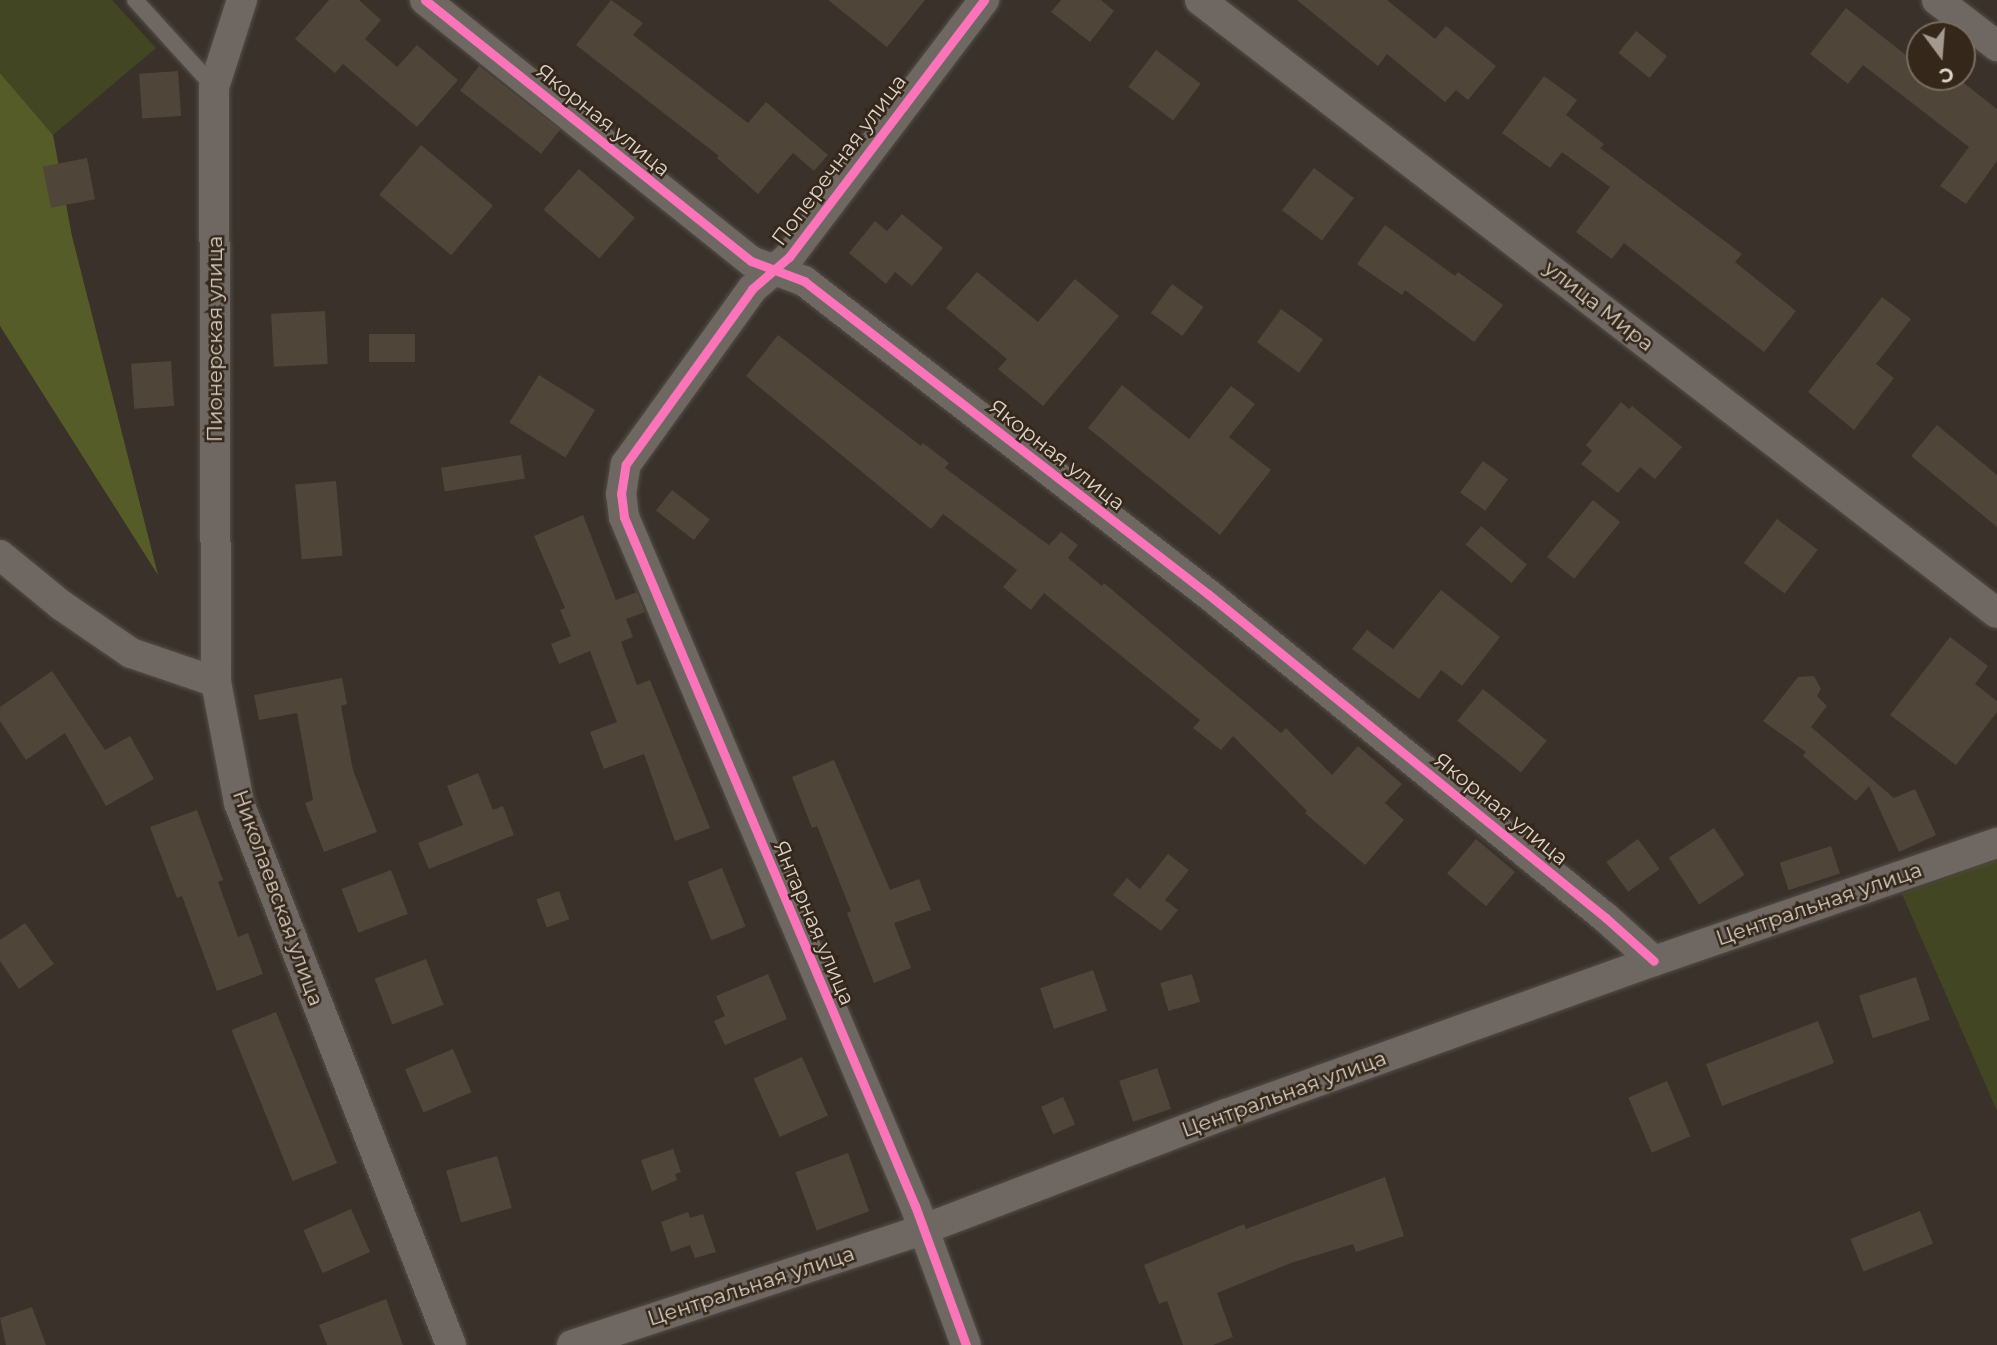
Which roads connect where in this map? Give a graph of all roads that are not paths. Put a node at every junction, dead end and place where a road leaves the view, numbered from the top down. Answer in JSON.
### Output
{"nodes":[{"id":1,"x":135,"y":0,"type":"edge"},
{"id":2,"x":242,"y":0,"type":"edge"},
{"id":3,"x":425,"y":0,"type":"edge"},
{"id":4,"x":984,"y":0,"type":"edge"},
{"id":5,"x":1200,"y":0,"type":"edge"},
{"id":6,"x":1937,"y":0,"type":"edge"},
{"id":7,"x":1997,"y":46,"type":"edge"},
{"id":8,"x":214,"y":88,"type":"junction"},
{"id":9,"x":775,"y":270,"type":"junction"},
{"id":10,"x":624,"y":517,"type":"joint"},
{"id":11,"x":0,"y":555,"type":"edge"},
{"id":12,"x":1997,"y":613,"type":"edge"},
{"id":13,"x":216,"y":682,"type":"junction"},
{"id":14,"x":1997,"y":843,"type":"edge"},
{"id":15,"x":1654,"y":961,"type":"junction"},
{"id":16,"x":922,"y":1230,"type":"junction"},
{"id":17,"x":451,"y":1345,"type":"edge"},
{"id":18,"x":572,"y":1345,"type":"edge"},
{"id":19,"x":966,"y":1345,"type":"edge"}],
"edges":[{"from":1,"to":8,"type":"lane"},
{"from":2,"to":8,"type":"street","name":"Пионерская улица"},
{"from":3,"to":9,"type":"street","name":"Якорная улица"},
{"from":4,"to":9,"type":"street","name":"Поперечная улица"},
{"from":5,"to":12,"type":"street","name":"улица Мира"},
{"from":6,"to":7,"type":"street"},
{"from":8,"to":13,"type":"street","name":"Пионерская улица"},
{"from":9,"to":10,"type":"street","name":"Поперечная улица"},
{"from":9,"to":15,"type":"street","name":"Якорная улица"},
{"from":10,"to":16,"type":"street","name":"Янтарная улица"},
{"from":11,"to":13,"type":"street"},
{"from":13,"to":17,"type":"street","name":"Николаевская улица"},
{"from":14,"to":15,"type":"street","name":"Центральная улица"},
{"from":15,"to":16,"type":"street","name":"Центральная улица"},
{"from":16,"to":18,"type":"street","name":"Центральная улица"},
{"from":16,"to":19,"type":"street","name":"Янтарная улица"}]}
